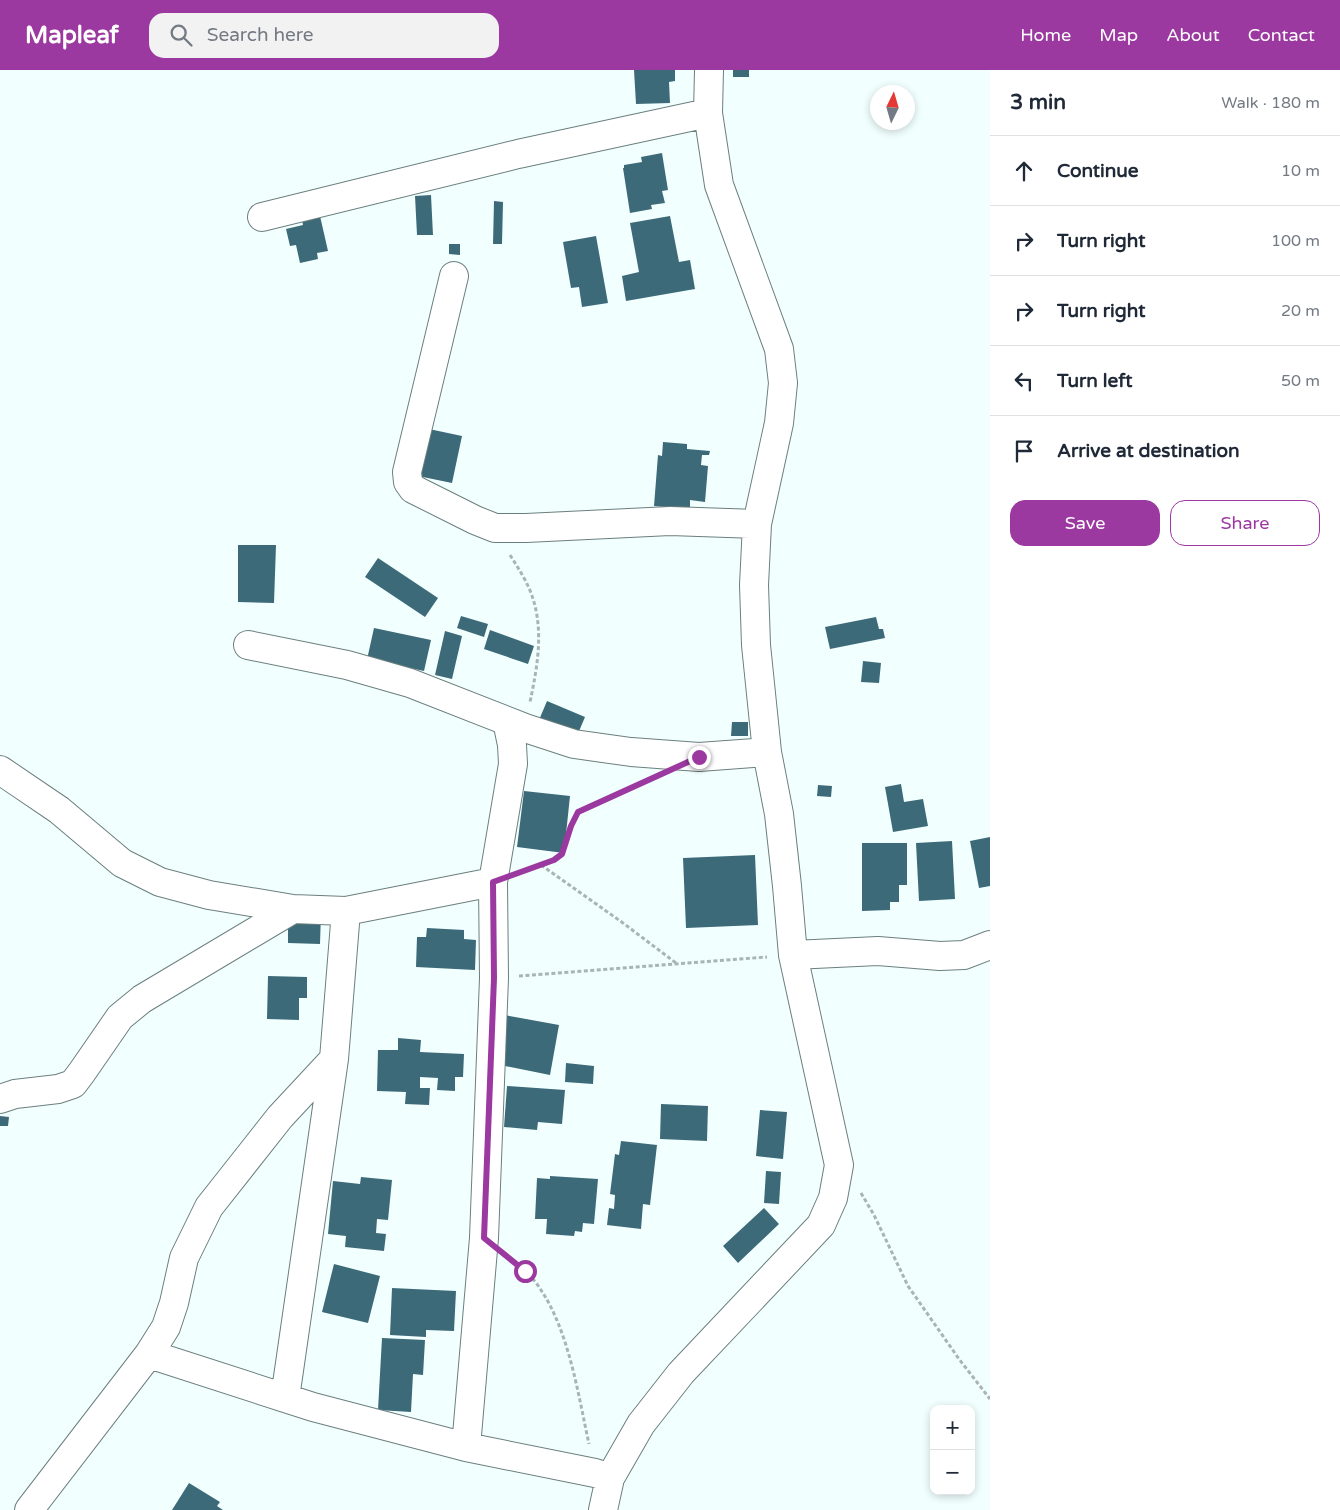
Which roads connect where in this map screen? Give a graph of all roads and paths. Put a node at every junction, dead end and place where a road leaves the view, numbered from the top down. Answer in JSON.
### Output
{"nodes":[{"id":1,"x":710,"y":70,"type":"edge"},
{"id":2,"x":708,"y":112,"type":"junction"},
{"id":3,"x":262,"y":217,"type":"dead end"},
{"id":4,"x":454,"y":276,"type":"dead end"},
{"id":5,"x":757,"y":524,"type":"junction"},
{"id":6,"x":495,"y":528,"type":"junction"},
{"id":7,"x":248,"y":645,"type":"dead end"},
{"id":8,"x":516,"y":724,"type":"junction"},
{"id":9,"x":768,"y":752,"type":"junction"},
{"id":10,"x":0,"y":770,"type":"edge"},
{"id":11,"x":654,"y":778,"type":"dead end"},
{"id":12,"x":540,"y":865,"type":"junction"},
{"id":13,"x":493,"y":882,"type":"junction"},
{"id":14,"x":293,"y":909,"type":"junction"},
{"id":15,"x":346,"y":911,"type":"junction"},
{"id":16,"x":990,"y":945,"type":"edge"},
{"id":17,"x":793,"y":954,"type":"junction"},
{"id":18,"x":676,"y":964,"type":"junction"},
{"id":19,"x":494,"y":978,"type":"junction"},
{"id":20,"x":334,"y":1059,"type":"junction"},
{"id":21,"x":0,"y":1099,"type":"edge"},
{"id":22,"x":839,"y":1165,"type":"junction"},
{"id":23,"x":484,"y":1238,"type":"junction"},
{"id":24,"x":149,"y":1354,"type":"junction"},
{"id":25,"x":286,"y":1398,"type":"junction"},
{"id":26,"x":990,"y":1399,"type":"edge"},
{"id":27,"x":466,"y":1446,"type":"junction"},
{"id":28,"x":602,"y":1476,"type":"junction"},
{"id":29,"x":29,"y":1510,"type":"edge"},
{"id":30,"x":603,"y":1510,"type":"edge"}],
"edges":[{"from":1,"to":2,"type":"street"},
{"from":2,"to":3,"type":"street"},
{"from":2,"to":5,"type":"street"},
{"from":4,"to":6,"type":"street"},
{"from":5,"to":6,"type":"street"},
{"from":5,"to":9,"type":"street"},
{"from":6,"to":8,"type":"path"},
{"from":7,"to":8,"type":"street"},
{"from":8,"to":9,"type":"street"},
{"from":8,"to":13,"type":"street"},
{"from":9,"to":17,"type":"street"},
{"from":10,"to":14,"type":"street"},
{"from":11,"to":12,"type":"path"},
{"from":12,"to":13,"type":"path"},
{"from":12,"to":18,"type":"path"},
{"from":13,"to":15,"type":"street"},
{"from":13,"to":19,"type":"street"},
{"from":14,"to":15,"type":"street"},
{"from":14,"to":21,"type":"street"},
{"from":15,"to":20,"type":"street"},
{"from":16,"to":17,"type":"street"},
{"from":17,"to":18,"type":"path"},
{"from":17,"to":22,"type":"street"},
{"from":18,"to":19,"type":"path"},
{"from":19,"to":23,"type":"street"},
{"from":20,"to":24,"type":"street"},
{"from":20,"to":25,"type":"street"},
{"from":22,"to":26,"type":"path"},
{"from":22,"to":28,"type":"street"},
{"from":23,"to":27,"type":"street"},
{"from":23,"to":28,"type":"path"},
{"from":24,"to":25,"type":"street"},
{"from":24,"to":29,"type":"street"},
{"from":25,"to":27,"type":"street"},
{"from":27,"to":28,"type":"street"},
{"from":28,"to":30,"type":"street"}]}
